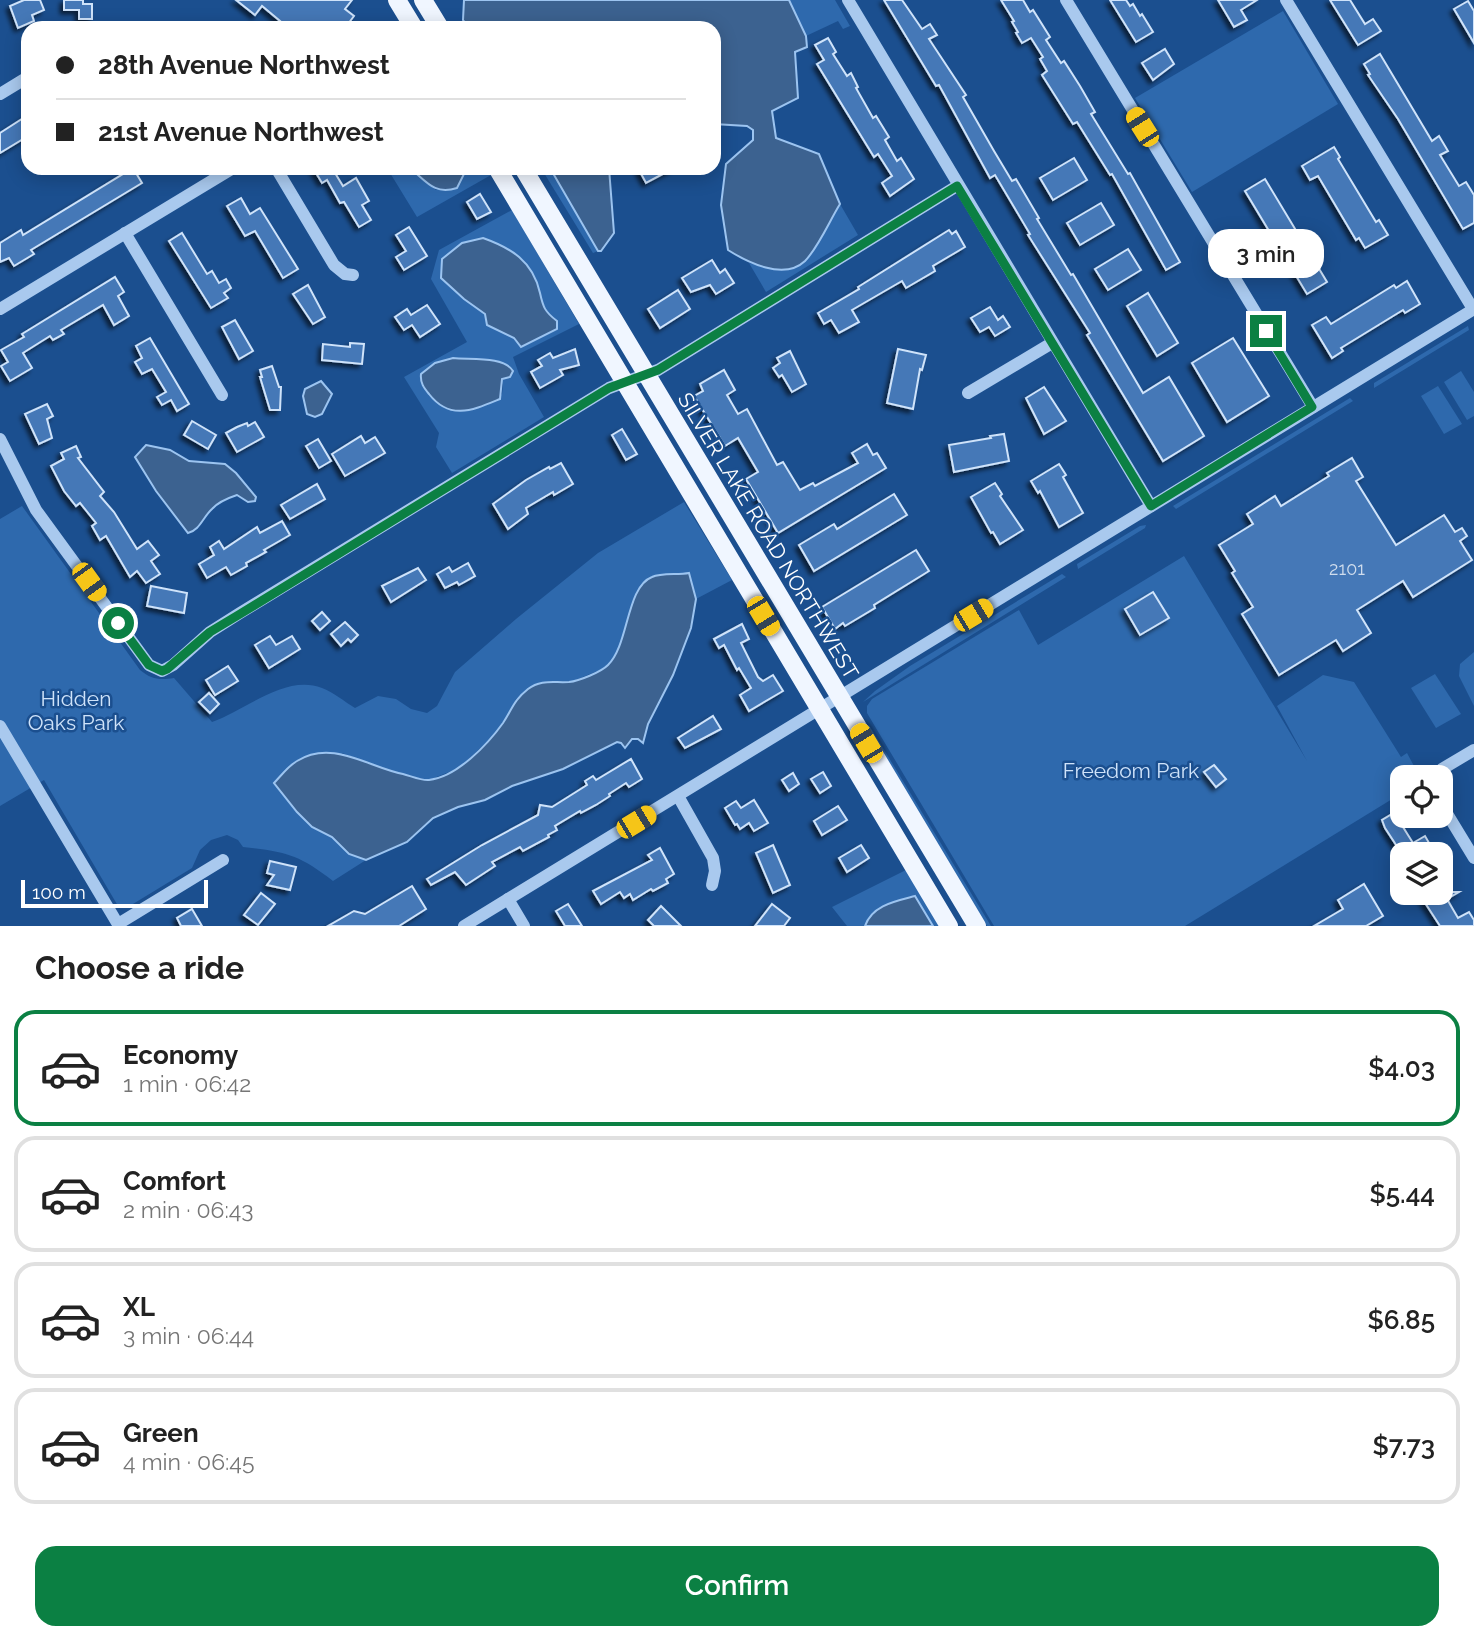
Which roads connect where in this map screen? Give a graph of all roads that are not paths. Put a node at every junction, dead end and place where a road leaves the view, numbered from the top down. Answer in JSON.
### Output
{"nodes":[{"id":1,"x":397,"y":0,"type":"edge"},
{"id":2,"x":423,"y":0,"type":"edge"},
{"id":3,"x":848,"y":0,"type":"edge"},
{"id":4,"x":1066,"y":0,"type":"edge"},
{"id":5,"x":1286,"y":0,"type":"edge"},
{"id":6,"x":410,"y":21,"type":"edge"},
{"id":7,"x":436,"y":21,"type":"edge"},
{"id":8,"x":21,"y":81,"type":"edge"},
{"id":9,"x":0,"y":94,"type":"edge"},
{"id":10,"x":221,"y":175,"type":"edge"},
{"id":11,"x":280,"y":175,"type":"edge"},
{"id":12,"x":501,"y":175,"type":"edge"},
{"id":13,"x":527,"y":175,"type":"edge"},
{"id":14,"x":957,"y":186,"type":"junction"},
{"id":15,"x":125,"y":233,"type":"junction"},
{"id":16,"x":353,"y":275,"type":"dead end"},
{"id":17,"x":0,"y":309,"type":"edge"},
{"id":18,"x":1474,"y":309,"type":"edge"},
{"id":19,"x":1052,"y":343,"type":"junction"},
{"id":20,"x":646,"y":374,"type":"junction"},
{"id":21,"x":623,"y":382,"type":"junction"},
{"id":22,"x":968,"y":393,"type":"dead end"},
{"id":23,"x":222,"y":395,"type":"dead end"},
{"id":24,"x":1312,"y":407,"type":"junction"},
{"id":25,"x":0,"y":439,"type":"edge"},
{"id":26,"x":1151,"y":506,"type":"junction"},
{"id":27,"x":839,"y":698,"type":"junction"},
{"id":28,"x":819,"y":710,"type":"junction"},
{"id":29,"x":0,"y":726,"type":"edge"},
{"id":30,"x":1474,"y":750,"type":"edge"},
{"id":31,"x":1449,"y":765,"type":"edge"},
{"id":32,"x":678,"y":796,"type":"junction"},
{"id":33,"x":1453,"y":823,"type":"edge"},
{"id":34,"x":1474,"y":858,"type":"edge"},
{"id":35,"x":223,"y":860,"type":"dead end"},
{"id":36,"x":712,"y":885,"type":"dead end"},
{"id":37,"x":508,"y":900,"type":"junction"},
{"id":38,"x":118,"y":925,"type":"edge"},
{"id":39,"x":464,"y":926,"type":"edge"},
{"id":40,"x":524,"y":926,"type":"edge"},
{"id":41,"x":950,"y":926,"type":"edge"},
{"id":42,"x":976,"y":926,"type":"edge"}],
"edges":[{"from":1,"to":6,"type":"main road"},
{"from":2,"to":7,"type":"main road"},
{"from":3,"to":14,"type":"street"},
{"from":4,"to":24,"type":"street"},
{"from":5,"to":18,"type":"street"},
{"from":8,"to":9,"type":"street"},
{"from":10,"to":15,"type":"street"},
{"from":11,"to":16,"type":"street"},
{"from":12,"to":21,"type":"main road"},
{"from":13,"to":20,"type":"main road","name":"SILVER LAKE ROAD NORTHWEST"},
{"from":14,"to":19,"type":"street"},
{"from":14,"to":20,"type":"street"},
{"from":15,"to":17,"type":"street"},
{"from":15,"to":23,"type":"street"},
{"from":18,"to":24,"type":"street"},
{"from":19,"to":22,"type":"street"},
{"from":19,"to":26,"type":"street"},
{"from":20,"to":21,"type":"street"},
{"from":20,"to":27,"type":"main road","name":"SILVER LAKE ROAD NORTHWEST"},
{"from":21,"to":25,"type":"street"},
{"from":21,"to":28,"type":"main road"},
{"from":24,"to":26,"type":"street"},
{"from":26,"to":27,"type":"street"},
{"from":27,"to":28,"type":"street"},
{"from":27,"to":42,"type":"main road","name":"SILVER LAKE ROAD NORTHWEST"},
{"from":28,"to":32,"type":"street"},
{"from":28,"to":41,"type":"main road"},
{"from":29,"to":38,"type":"street"},
{"from":30,"to":31,"type":"street"},
{"from":32,"to":36,"type":"street"},
{"from":32,"to":37,"type":"street"},
{"from":33,"to":34,"type":"street"},
{"from":35,"to":38,"type":"street"},
{"from":37,"to":39,"type":"street"},
{"from":37,"to":40,"type":"street"}]}
